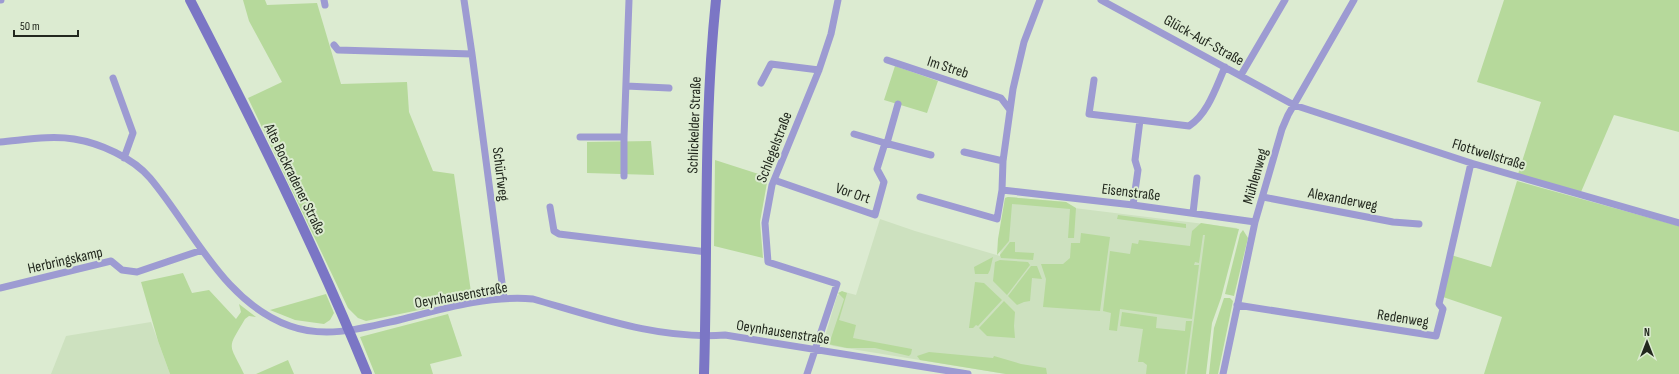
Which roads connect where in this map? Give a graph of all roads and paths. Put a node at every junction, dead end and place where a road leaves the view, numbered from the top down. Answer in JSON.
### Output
{"nodes":[{"id":1,"x":190,"y":0,"type":"edge"},
{"id":2,"x":464,"y":0,"type":"edge"},
{"id":3,"x":629,"y":0,"type":"edge"},
{"id":4,"x":716,"y":0,"type":"edge"},
{"id":5,"x":838,"y":0,"type":"edge"},
{"id":6,"x":1040,"y":0,"type":"edge"},
{"id":7,"x":1101,"y":0,"type":"edge"},
{"id":8,"x":1285,"y":0,"type":"edge"},
{"id":9,"x":1354,"y":0,"type":"edge"},
{"id":10,"x":334,"y":45,"type":"dead end"},
{"id":11,"x":472,"y":54,"type":"junction"},
{"id":12,"x":886,"y":60,"type":"dead end"},
{"id":13,"x":1225,"y":67,"type":"junction"},
{"id":14,"x":819,"y":70,"type":"junction"},
{"id":15,"x":1241,"y":75,"type":"junction"},
{"id":16,"x":114,"y":78,"type":"dead end"},
{"id":17,"x":1094,"y":80,"type":"dead end"},
{"id":18,"x":761,"y":82,"type":"dead end"},
{"id":19,"x":626,"y":86,"type":"junction"},
{"id":20,"x":669,"y":88,"type":"dead end"},
{"id":21,"x":1013,"y":89,"type":"junction"},
{"id":22,"x":1001,"y":98,"type":"junction"},
{"id":23,"x":898,"y":104,"type":"dead end"},
{"id":24,"x":1294,"y":105,"type":"junction"},
{"id":25,"x":1010,"y":110,"type":"junction"},
{"id":26,"x":1140,"y":120,"type":"junction"},
{"id":27,"x":854,"y":134,"type":"dead end"},
{"id":28,"x":580,"y":137,"type":"dead end"},
{"id":29,"x":624,"y":137,"type":"junction"},
{"id":30,"x":0,"y":142,"type":"edge"},
{"id":31,"x":886,"y":143,"type":"junction"},
{"id":32,"x":964,"y":152,"type":"dead end"},
{"id":33,"x":932,"y":155,"type":"dead end"},
{"id":34,"x":124,"y":158,"type":"junction"},
{"id":35,"x":1003,"y":161,"type":"junction"},
{"id":36,"x":1471,"y":163,"type":"junction"},
{"id":37,"x":624,"y":176,"type":"dead end"},
{"id":38,"x":1197,"y":178,"type":"dead end"},
{"id":39,"x":774,"y":180,"type":"junction"},
{"id":40,"x":1002,"y":190,"type":"junction"},
{"id":41,"x":920,"y":197,"type":"dead end"},
{"id":42,"x":1263,"y":197,"type":"junction"},
{"id":43,"x":1132,"y":205,"type":"junction"},
{"id":44,"x":550,"y":207,"type":"dead end"},
{"id":45,"x":1193,"y":213,"type":"junction"},
{"id":46,"x":1255,"y":222,"type":"junction"},
{"id":47,"x":1679,"y":223,"type":"edge"},
{"id":48,"x":1419,"y":224,"type":"dead end"},
{"id":49,"x":202,"y":250,"type":"junction"},
{"id":50,"x":707,"y":252,"type":"junction"},
{"id":51,"x":0,"y":288,"type":"edge"},
{"id":52,"x":504,"y":298,"type":"junction"},
{"id":53,"x":1237,"y":306,"type":"junction"},
{"id":54,"x":350,"y":332,"type":"junction"},
{"id":55,"x":705,"y":337,"type":"junction"},
{"id":56,"x":815,"y":350,"type":"junction"},
{"id":57,"x":368,"y":374,"type":"edge"},
{"id":58,"x":704,"y":374,"type":"edge"},
{"id":59,"x":807,"y":374,"type":"edge"},
{"id":60,"x":968,"y":374,"type":"edge"},
{"id":61,"x":1223,"y":374,"type":"edge"}],
"edges":[{"from":1,"to":54,"type":"street","name":"Alte Bockradener Straße"},
{"from":2,"to":11,"type":"street","name":"Schürfweg"},
{"from":3,"to":19,"type":"street"},
{"from":4,"to":50,"type":"street","name":"Schlickelder Straße"},
{"from":5,"to":14,"type":"street","name":"Schlegelstraße"},
{"from":6,"to":21,"type":"street"},
{"from":7,"to":13,"type":"street","name":"Glück-Auf-Straße"},
{"from":8,"to":15,"type":"street"},
{"from":9,"to":24,"type":"street","name":"Mühlenweg"},
{"from":10,"to":11,"type":"street"},
{"from":11,"to":52,"type":"street","name":"Schürfweg"},
{"from":12,"to":22,"type":"street","name":"Im Streb"},
{"from":13,"to":15,"type":"street","name":"Glück-Auf-Straße"},
{"from":13,"to":26,"type":"street"},
{"from":14,"to":18,"type":"street"},
{"from":14,"to":39,"type":"street","name":"Schlegelstraße"},
{"from":15,"to":24,"type":"street","name":"Glück-Auf-Straße"},
{"from":16,"to":34,"type":"street"},
{"from":17,"to":26,"type":"street"},
{"from":19,"to":20,"type":"street"},
{"from":19,"to":29,"type":"street"},
{"from":21,"to":22,"type":"street"},
{"from":21,"to":25,"type":"street"},
{"from":22,"to":25,"type":"street"},
{"from":23,"to":31,"type":"street"},
{"from":24,"to":36,"type":"street","name":"Flottwellstraße"},
{"from":24,"to":42,"type":"street","name":"Mühlenweg"},
{"from":25,"to":35,"type":"street"},
{"from":26,"to":43,"type":"street"},
{"from":27,"to":31,"type":"street"},
{"from":28,"to":29,"type":"street"},
{"from":29,"to":37,"type":"street"},
{"from":30,"to":34,"type":"street","name":"Oeynhausenstraße"},
{"from":31,"to":33,"type":"street"},
{"from":31,"to":39,"type":"street","name":"Vor Ort"},
{"from":32,"to":35,"type":"street"},
{"from":34,"to":49,"type":"street","name":"Oeynhausenstraße"},
{"from":35,"to":40,"type":"street"},
{"from":36,"to":47,"type":"street","name":"Flottwellstraße"},
{"from":36,"to":53,"type":"street","name":"Redenweg"},
{"from":38,"to":45,"type":"street"},
{"from":39,"to":56,"type":"street","name":"Schlegelstraße"},
{"from":40,"to":41,"type":"street"},
{"from":40,"to":43,"type":"street","name":"Eisenstraße"},
{"from":42,"to":46,"type":"street","name":"Mühlenweg"},
{"from":42,"to":48,"type":"street","name":"Alexanderweg"},
{"from":43,"to":45,"type":"street","name":"Eisenstraße"},
{"from":44,"to":50,"type":"street"},
{"from":45,"to":46,"type":"street","name":"Eisenstraße"},
{"from":46,"to":53,"type":"street","name":"Mühlenweg"},
{"from":49,"to":51,"type":"street","name":"Herbringskamp"},
{"from":49,"to":54,"type":"street","name":"Oeynhausenstraße"},
{"from":50,"to":55,"type":"street","name":"Schlickelder Straße"},
{"from":52,"to":54,"type":"street","name":"Oeynhausenstraße"},
{"from":52,"to":55,"type":"street","name":"Oeynhausenstraße"},
{"from":53,"to":61,"type":"street","name":"Mühlenweg"},
{"from":54,"to":57,"type":"street","name":"Alte Bockradener Straße"},
{"from":55,"to":56,"type":"street","name":"Oeynhausenstraße"},
{"from":55,"to":58,"type":"street","name":"Schlickelder Straße"},
{"from":56,"to":59,"type":"street"},
{"from":56,"to":60,"type":"street","name":"Oeynhausenstraße"}]}
